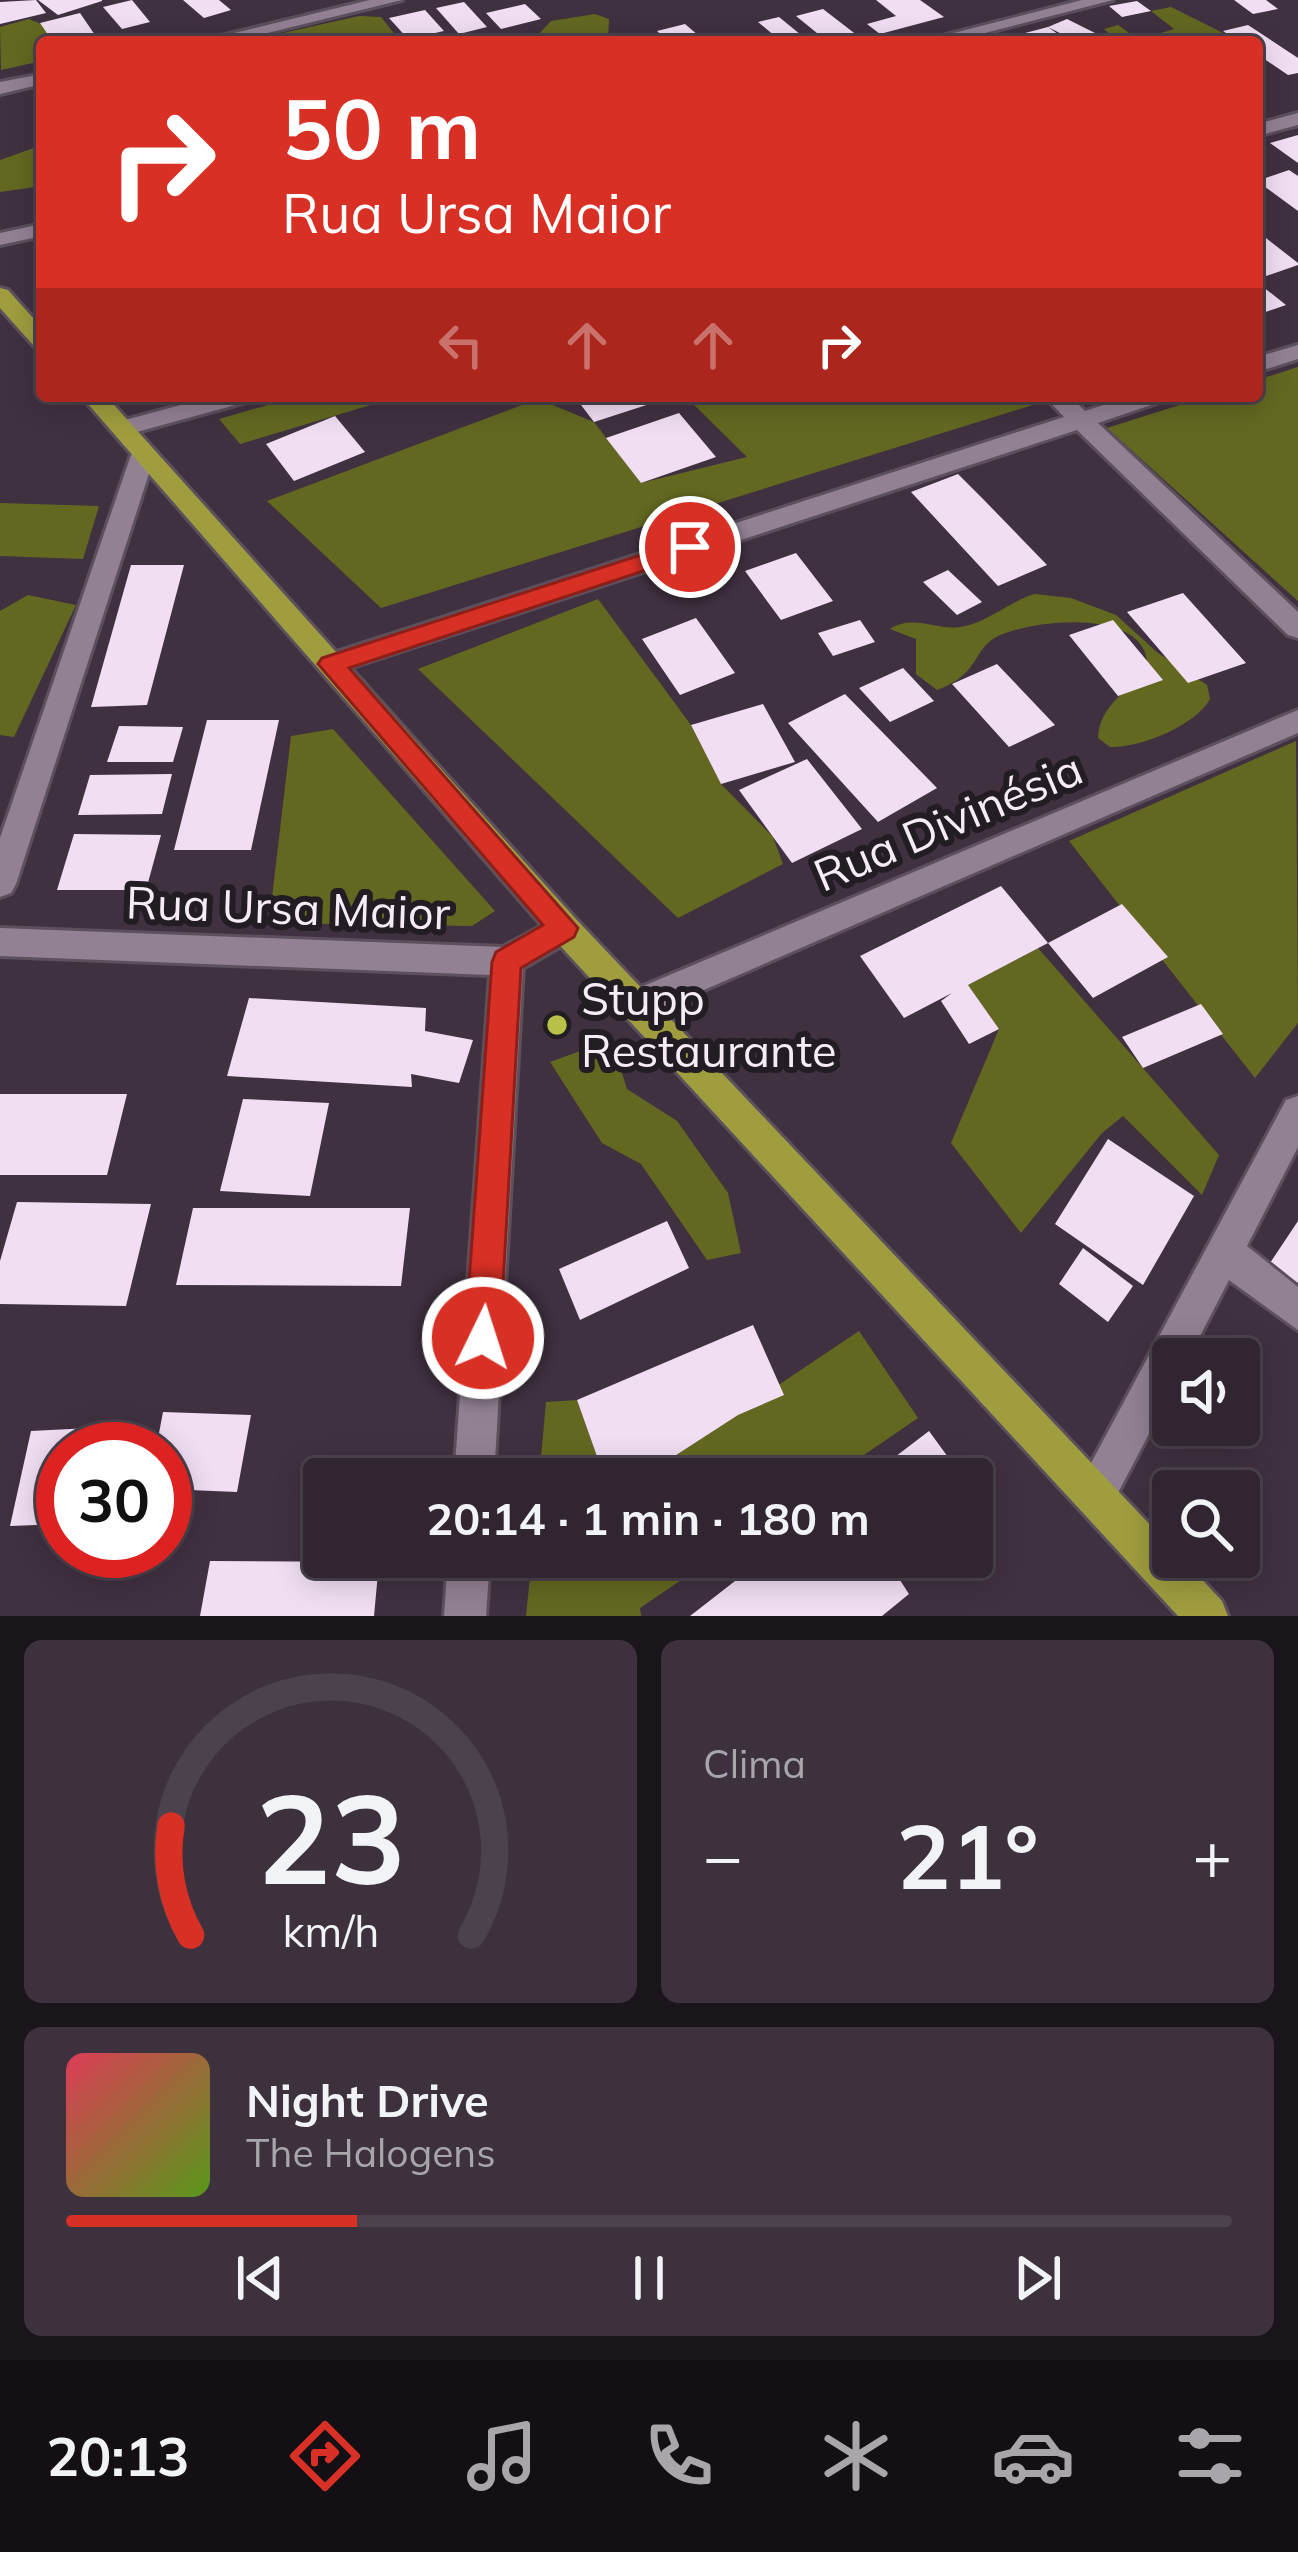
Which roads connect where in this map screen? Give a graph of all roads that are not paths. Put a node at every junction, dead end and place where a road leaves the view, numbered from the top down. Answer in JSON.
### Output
{"nodes":[{"id":1,"x":394,"y":0,"type":"edge"},
{"id":2,"x":1105,"y":0,"type":"edge"},
{"id":3,"x":233,"y":36,"type":"edge"},
{"id":4,"x":953,"y":36,"type":"edge"},
{"id":5,"x":36,"y":80,"type":"edge"},
{"id":6,"x":0,"y":88,"type":"edge"},
{"id":7,"x":1298,"y":119,"type":"edge"},
{"id":8,"x":1263,"y":128,"type":"edge"},
{"id":9,"x":36,"y":231,"type":"edge"},
{"id":10,"x":0,"y":239,"type":"edge"},
{"id":11,"x":0,"y":295,"type":"edge"},
{"id":12,"x":36,"y":334,"type":"edge"},
{"id":13,"x":1298,"y":352,"type":"edge"},
{"id":14,"x":1263,"y":363,"type":"edge"},
{"id":15,"x":98,"y":402,"type":"edge"},
{"id":16,"x":227,"y":402,"type":"edge"},
{"id":17,"x":1063,"y":402,"type":"edge"},
{"id":18,"x":1135,"y":402,"type":"edge"},
{"id":19,"x":1082,"y":418,"type":"junction"},
{"id":20,"x":132,"y":441,"type":"junction"},
{"id":21,"x":1298,"y":628,"type":"edge"},
{"id":22,"x":331,"y":664,"type":"junction"},
{"id":23,"x":1298,"y":722,"type":"edge"},
{"id":24,"x":0,"y":884,"type":"edge"},
{"id":25,"x":564,"y":928,"type":"junction"},
{"id":26,"x":0,"y":942,"type":"edge"},
{"id":27,"x":507,"y":962,"type":"junction"},
{"id":28,"x":634,"y":1005,"type":"junction"},
{"id":29,"x":1298,"y":1112,"type":"edge"},
{"id":30,"x":1223,"y":1252,"type":"junction"},
{"id":31,"x":1298,"y":1311,"type":"edge"},
{"id":32,"x":475,"y":1458,"type":"edge"},
{"id":33,"x":1096,"y":1494,"type":"junction"},
{"id":34,"x":468,"y":1578,"type":"edge"},
{"id":35,"x":465,"y":1616,"type":"edge"},
{"id":36,"x":1207,"y":1616,"type":"edge"}],
"edges":[{"from":1,"to":3,"type":"street"},
{"from":2,"to":4,"type":"street"},
{"from":5,"to":6,"type":"street"},
{"from":7,"to":8,"type":"street"},
{"from":9,"to":10,"type":"street"},
{"from":11,"to":12,"type":"main road"},
{"from":13,"to":14,"type":"street"},
{"from":15,"to":20,"type":"main road"},
{"from":16,"to":20,"type":"street"},
{"from":17,"to":19,"type":"street"},
{"from":18,"to":19,"type":"street"},
{"from":19,"to":21,"type":"street"},
{"from":19,"to":22,"type":"street"},
{"from":20,"to":22,"type":"main road"},
{"from":20,"to":24,"type":"street"},
{"from":22,"to":25,"type":"main road"},
{"from":23,"to":28,"type":"street","name":"Rua Divinésia"},
{"from":25,"to":27,"type":"street","name":"Rua Ursa Maior"},
{"from":25,"to":28,"type":"main road"},
{"from":26,"to":27,"type":"street","name":"Rua Ursa Maior"},
{"from":27,"to":32,"type":"street"},
{"from":28,"to":33,"type":"main road"},
{"from":29,"to":30,"type":"street"},
{"from":30,"to":31,"type":"street"},
{"from":30,"to":33,"type":"street"},
{"from":33,"to":36,"type":"main road"},
{"from":34,"to":35,"type":"street"}]}
